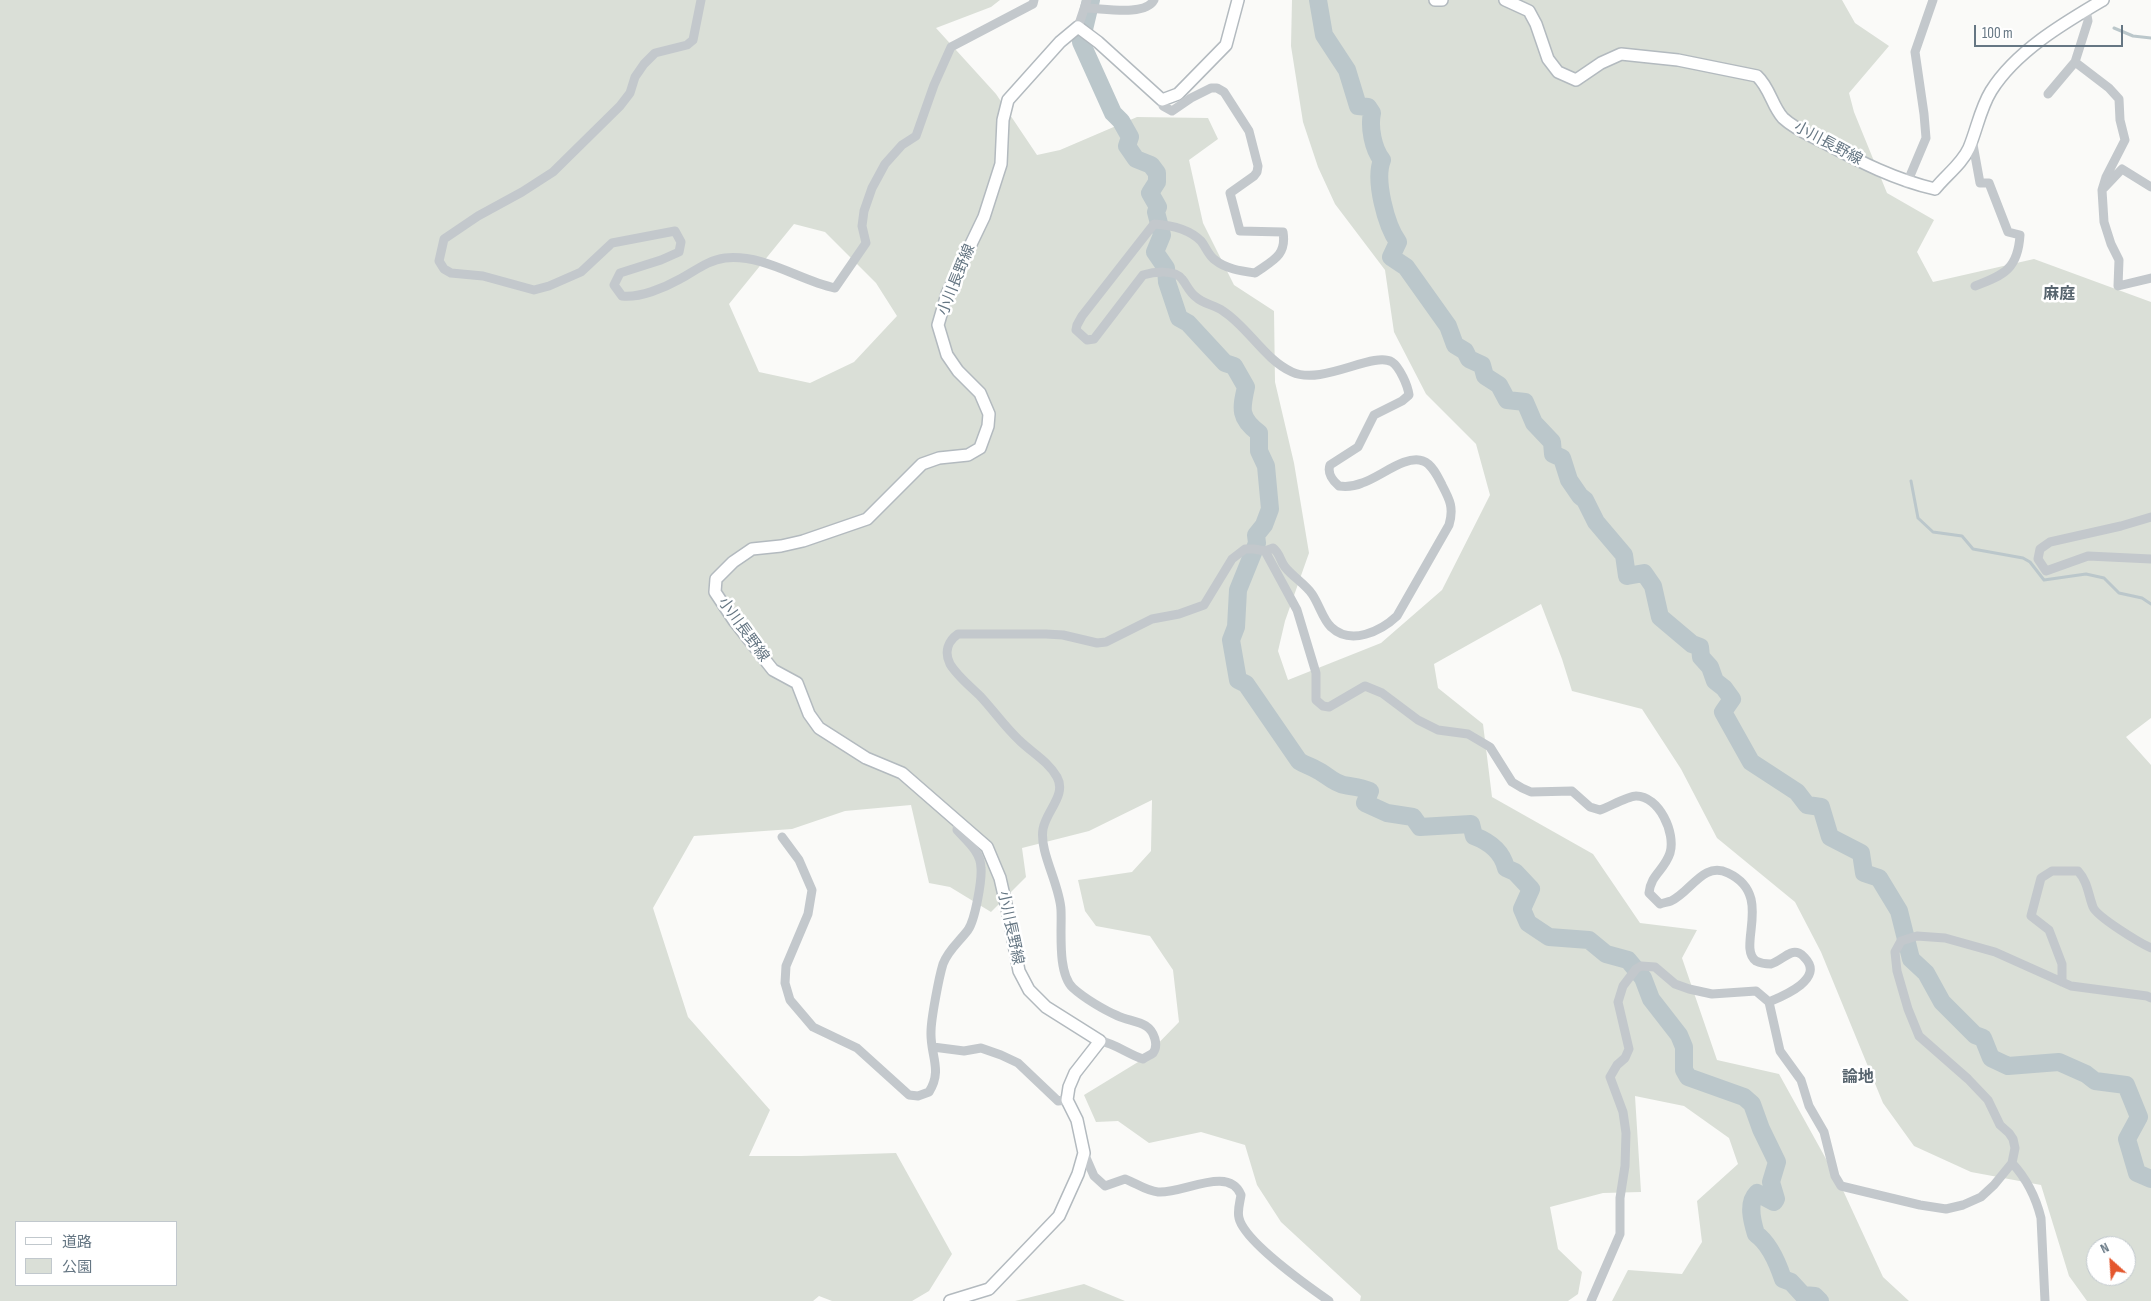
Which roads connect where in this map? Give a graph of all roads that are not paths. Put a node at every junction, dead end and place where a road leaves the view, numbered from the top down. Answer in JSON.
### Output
{"nodes":[{"id":1,"x":701,"y":0,"type":"edge"},
{"id":2,"x":1034,"y":0,"type":"edge"},
{"id":3,"x":1154,"y":0,"type":"edge"},
{"id":4,"x":1238,"y":0,"type":"edge"},
{"id":5,"x":1435,"y":0,"type":"edge"},
{"id":6,"x":1442,"y":0,"type":"edge"},
{"id":7,"x":1505,"y":0,"type":"edge"},
{"id":8,"x":1933,"y":0,"type":"edge"},
{"id":9,"x":2103,"y":0,"type":"edge"},
{"id":10,"x":1086,"y":4,"type":"edge"},
{"id":11,"x":2086,"y":10,"type":"junction"},
{"id":12,"x":1078,"y":28,"type":"junction"},
{"id":13,"x":2075,"y":62,"type":"junction"},
{"id":14,"x":2048,"y":94,"type":"dead end"},
{"id":15,"x":1162,"y":100,"type":"junction"},
{"id":16,"x":1972,"y":139,"type":"junction"},
{"id":17,"x":1908,"y":183,"type":"junction"},
{"id":18,"x":2151,"y":188,"type":"edge"},
{"id":19,"x":2102,"y":190,"type":"junction"},
{"id":20,"x":2151,"y":278,"type":"edge"},
{"id":21,"x":1975,"y":286,"type":"dead end"},
{"id":22,"x":2151,"y":517,"type":"edge"},
{"id":23,"x":1265,"y":551,"type":"junction"},
{"id":24,"x":2151,"y":559,"type":"edge"},
{"id":25,"x":958,"y":822,"type":"junction"},
{"id":26,"x":782,"y":837,"type":"dead end"},
{"id":27,"x":2151,"y":948,"type":"edge"},
{"id":28,"x":2062,"y":982,"type":"junction"},
{"id":29,"x":2151,"y":998,"type":"edge"},
{"id":30,"x":1769,"y":1002,"type":"junction"},
{"id":31,"x":1100,"y":1041,"type":"junction"},
{"id":32,"x":933,"y":1047,"type":"junction"},
{"id":33,"x":1067,"y":1100,"type":"junction"},
{"id":34,"x":1084,"y":1153,"type":"junction"},
{"id":35,"x":2012,"y":1163,"type":"junction"},
{"id":36,"x":950,"y":1301,"type":"edge"},
{"id":37,"x":1328,"y":1301,"type":"edge"},
{"id":38,"x":1591,"y":1301,"type":"edge"},
{"id":39,"x":2045,"y":1301,"type":"edge"}],
"edges":[{"from":1,"to":2,"type":"street"},
{"from":3,"to":10,"type":"street"},
{"from":4,"to":15,"type":"main road"},
{"from":5,"to":6,"type":"main road"},
{"from":7,"to":17,"type":"main road","name":"小川長野線"},
{"from":8,"to":17,"type":"street"},
{"from":9,"to":11,"type":"main road","name":"小川長野線"},
{"from":10,"to":12,"type":"street"},
{"from":11,"to":13,"type":"street"},
{"from":11,"to":16,"type":"main road","name":"小川長野線"},
{"from":12,"to":15,"type":"main road"},
{"from":12,"to":25,"type":"main road","name":"小川長野線"},
{"from":13,"to":14,"type":"street"},
{"from":13,"to":19,"type":"street"},
{"from":15,"to":23,"type":"street"},
{"from":16,"to":17,"type":"main road","name":"小川長野線"},
{"from":16,"to":21,"type":"street"},
{"from":18,"to":19,"type":"street"},
{"from":19,"to":20,"type":"street"},
{"from":22,"to":24,"type":"street"},
{"from":23,"to":30,"type":"street"},
{"from":23,"to":31,"type":"street"},
{"from":25,"to":31,"type":"main road","name":"小川長野線"},
{"from":25,"to":32,"type":"street"},
{"from":26,"to":32,"type":"street"},
{"from":27,"to":28,"type":"street"},
{"from":28,"to":29,"type":"street"},
{"from":28,"to":35,"type":"street"},
{"from":30,"to":35,"type":"street"},
{"from":30,"to":38,"type":"street"},
{"from":31,"to":33,"type":"main road"},
{"from":32,"to":33,"type":"street"},
{"from":33,"to":34,"type":"main road"},
{"from":34,"to":36,"type":"main road"},
{"from":34,"to":37,"type":"street"},
{"from":35,"to":39,"type":"street"}]}
